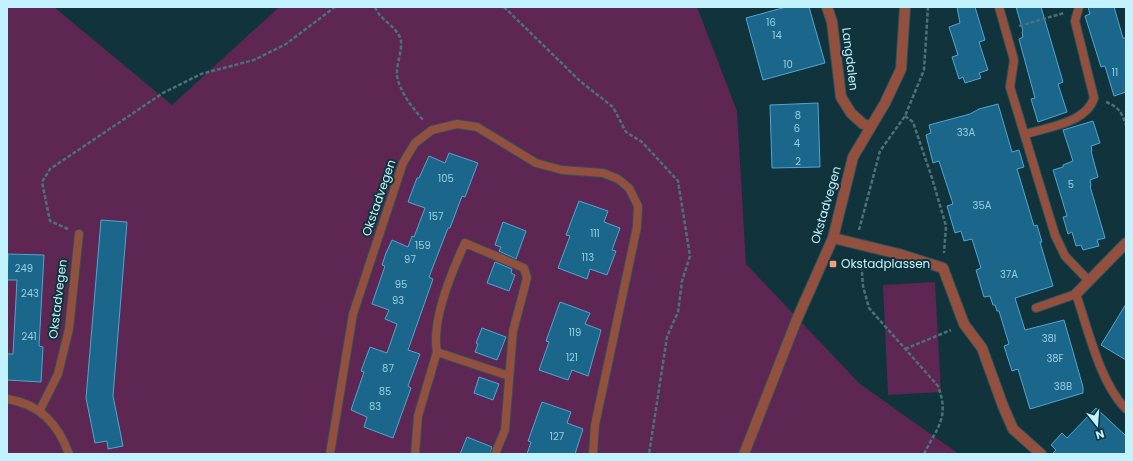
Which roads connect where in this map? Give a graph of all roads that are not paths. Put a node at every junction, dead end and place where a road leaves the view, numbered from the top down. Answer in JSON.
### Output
{"nodes":[{"id":1,"x":827,"y":7,"type":"edge"},
{"id":2,"x":904,"y":7,"type":"edge"},
{"id":3,"x":999,"y":7,"type":"edge"},
{"id":4,"x":1078,"y":8,"type":"edge"},
{"id":5,"x":871,"y":126,"type":"junction"},
{"id":6,"x":1026,"y":134,"type":"junction"},
{"id":7,"x":79,"y":234,"type":"road end"},
{"id":8,"x":833,"y":238,"type":"junction"},
{"id":9,"x":1126,"y":243,"type":"edge"},
{"id":10,"x":1089,"y":281,"type":"junction"},
{"id":11,"x":1076,"y":294,"type":"junction"},
{"id":12,"x":1036,"y":308,"type":"dead end"},
{"id":13,"x":437,"y":352,"type":"junction"},
{"id":14,"x":509,"y":376,"type":"junction"},
{"id":15,"x":7,"y":399,"type":"edge"},
{"id":16,"x":1126,"y":409,"type":"edge"},
{"id":17,"x":40,"y":410,"type":"junction"},
{"id":18,"x":69,"y":454,"type":"edge"},
{"id":19,"x":330,"y":454,"type":"edge"},
{"id":20,"x":415,"y":454,"type":"edge"},
{"id":21,"x":495,"y":454,"type":"edge"},
{"id":22,"x":593,"y":454,"type":"edge"},
{"id":23,"x":744,"y":454,"type":"edge"},
{"id":24,"x":1041,"y":454,"type":"edge"}],
"edges":[{"from":1,"to":5,"type":"street","name":"Langdalen"},
{"from":2,"to":5,"type":"street","name":"Okstadvegen"},
{"from":3,"to":6,"type":"lane"},
{"from":4,"to":6,"type":"lane"},
{"from":5,"to":8,"type":"street","name":"Okstadvegen"},
{"from":6,"to":10,"type":"lane"},
{"from":7,"to":17,"type":"lane","name":"Okstadvegen"},
{"from":8,"to":23,"type":"street","name":"Okstadvegen"},
{"from":8,"to":24,"type":"street"},
{"from":9,"to":10,"type":"street"},
{"from":10,"to":11,"type":"street"},
{"from":11,"to":12,"type":"lane"},
{"from":11,"to":16,"type":"lane"},
{"from":13,"to":14,"type":"lane"},
{"from":13,"to":14,"type":"lane"},
{"from":13,"to":20,"type":"lane"},
{"from":14,"to":21,"type":"lane"},
{"from":15,"to":17,"type":"lane"},
{"from":17,"to":18,"type":"lane"},
{"from":19,"to":22,"type":"lane","name":"Okstadvegen"}]}
